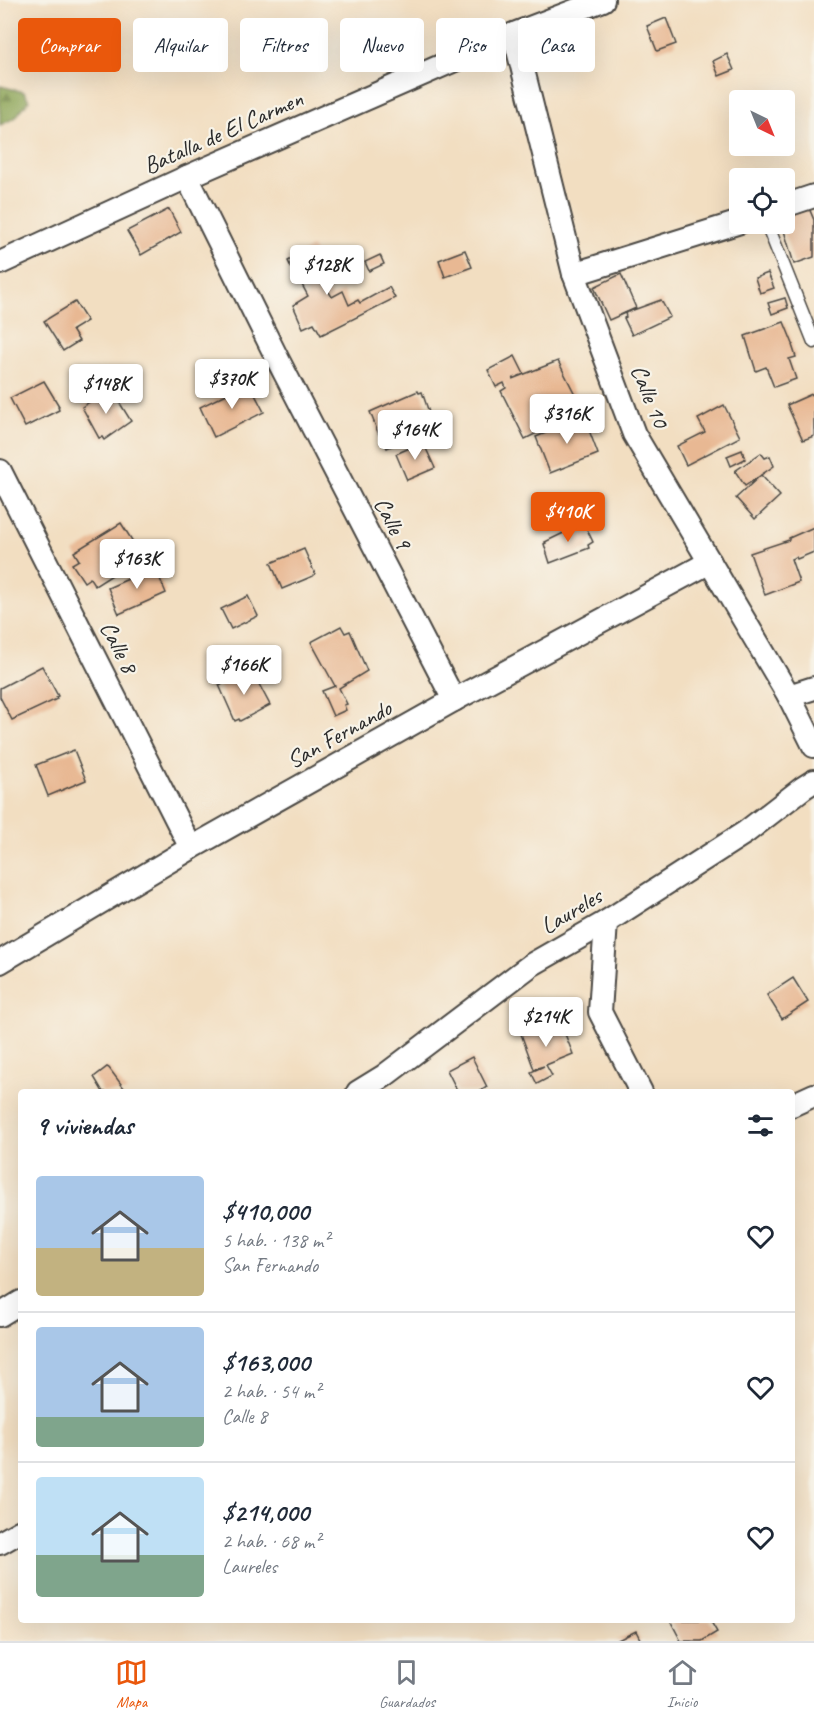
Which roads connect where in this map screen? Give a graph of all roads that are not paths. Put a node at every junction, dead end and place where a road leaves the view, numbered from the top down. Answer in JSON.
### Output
{"nodes":[{"id":1,"x":603,"y":0,"type":"edge"},
{"id":2,"x":514,"y":34,"type":"junction"},
{"id":3,"x":187,"y":177,"type":"junction"},
{"id":4,"x":814,"y":196,"type":"edge"},
{"id":5,"x":795,"y":202,"type":"edge"},
{"id":6,"x":729,"y":225,"type":"edge"},
{"id":7,"x":770,"y":234,"type":"edge"},
{"id":8,"x":0,"y":263,"type":"edge"},
{"id":9,"x":574,"y":274,"type":"junction"},
{"id":10,"x":814,"y":342,"type":"edge"},
{"id":11,"x":0,"y":471,"type":"edge"},
{"id":12,"x":710,"y":562,"type":"junction"},
{"id":13,"x":814,"y":688,"type":"edge"},
{"id":14,"x":789,"y":696,"type":"junction"},
{"id":15,"x":454,"y":700,"type":"junction"},
{"id":16,"x":814,"y":746,"type":"edge"},
{"id":17,"x":814,"y":781,"type":"edge"},
{"id":18,"x":190,"y":848,"type":"junction"},
{"id":19,"x":606,"y":922,"type":"junction"},
{"id":20,"x":0,"y":962,"type":"edge"},
{"id":21,"x":363,"y":1089,"type":"edge"},
{"id":22,"x":639,"y":1089,"type":"edge"},
{"id":23,"x":814,"y":1095,"type":"edge"},
{"id":24,"x":795,"y":1104,"type":"edge"},
{"id":25,"x":18,"y":1304,"type":"edge"},
{"id":26,"x":0,"y":1314,"type":"edge"},
{"id":27,"x":18,"y":1533,"type":"edge"},
{"id":28,"x":0,"y":1544,"type":"edge"}],
"edges":[{"from":1,"to":2,"type":"street","name":"Batalla de El Carmen"},
{"from":2,"to":3,"type":"street","name":"Batalla de El Carmen"},
{"from":2,"to":9,"type":"street","name":"Calle 10"},
{"from":3,"to":8,"type":"street","name":"Batalla de El Carmen"},
{"from":3,"to":15,"type":"street","name":"Calle 9"},
{"from":4,"to":5,"type":"street"},
{"from":6,"to":9,"type":"street"},
{"from":7,"to":10,"type":"lane"},
{"from":9,"to":12,"type":"street","name":"Calle 10"},
{"from":11,"to":18,"type":"street","name":"Calle 8"},
{"from":12,"to":14,"type":"street","name":"Calle 10"},
{"from":12,"to":15,"type":"street","name":"San Fernando"},
{"from":13,"to":14,"type":"street"},
{"from":14,"to":16,"type":"street","name":"Calle 10"},
{"from":15,"to":18,"type":"street","name":"San Fernando"},
{"from":17,"to":19,"type":"street","name":"Laureles"},
{"from":18,"to":20,"type":"street","name":"San Fernando"},
{"from":19,"to":21,"type":"street","name":"Laureles"},
{"from":19,"to":22,"type":"street"},
{"from":23,"to":24,"type":"street"},
{"from":25,"to":26,"type":"street"},
{"from":27,"to":28,"type":"street"}]}
